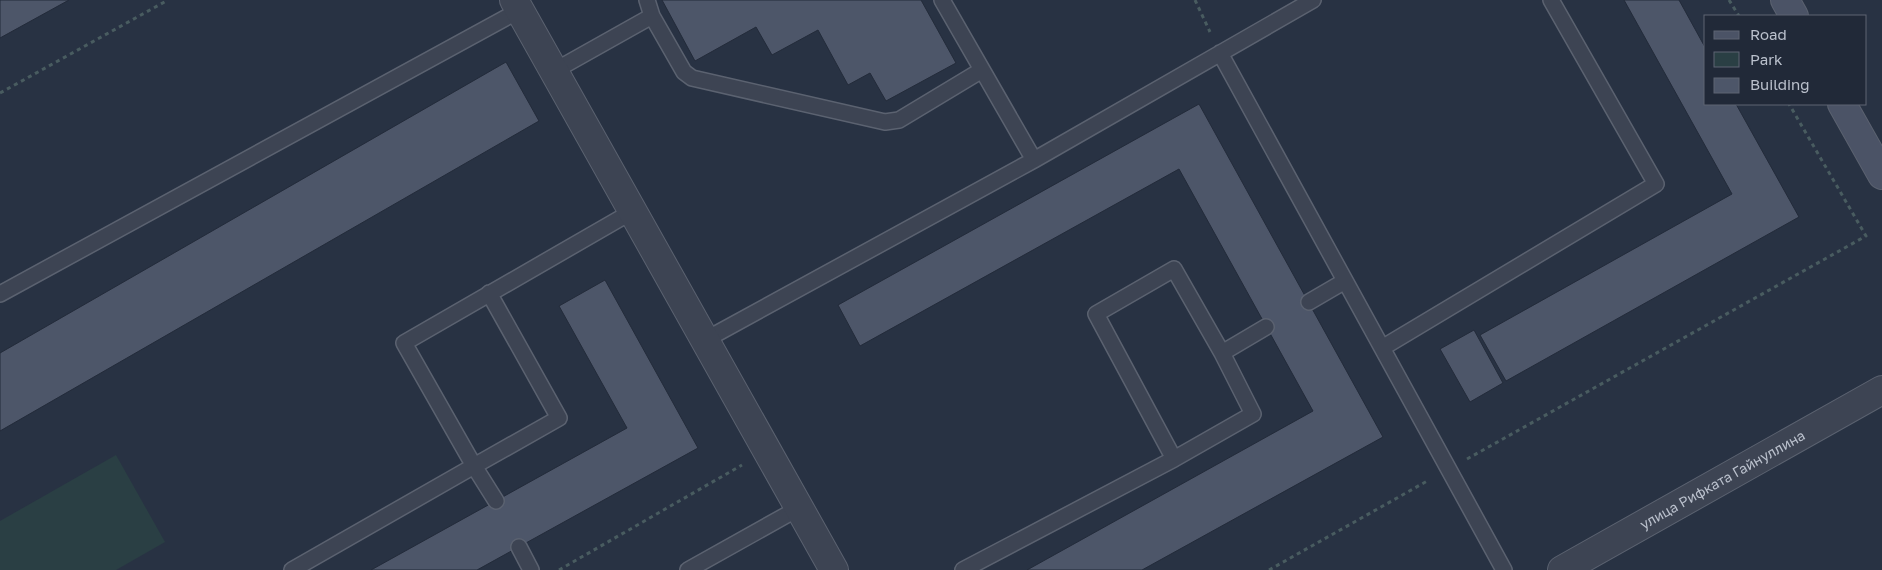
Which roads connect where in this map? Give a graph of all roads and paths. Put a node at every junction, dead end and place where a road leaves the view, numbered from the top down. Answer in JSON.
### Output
{"nodes":[{"id":1,"x":168,"y":0,"type":"edge"},
{"id":2,"x":647,"y":0,"type":"edge"},
{"id":3,"x":942,"y":0,"type":"edge"},
{"id":4,"x":1195,"y":0,"type":"edge"},
{"id":5,"x":1313,"y":0,"type":"edge"},
{"id":6,"x":1551,"y":0,"type":"edge"},
{"id":7,"x":1729,"y":0,"type":"edge"},
{"id":8,"x":1785,"y":0,"type":"edge"},
{"id":9,"x":517,"y":5,"type":"edge"},
{"id":10,"x":1738,"y":15,"type":"edge"},
{"id":11,"x":1793,"y":15,"type":"edge"},
{"id":12,"x":652,"y":16,"type":"junction"},
{"id":13,"x":1220,"y":53,"type":"junction"},
{"id":14,"x":982,"y":70,"type":"junction"},
{"id":15,"x":554,"y":71,"type":"junction"},
{"id":16,"x":0,"y":93,"type":"edge"},
{"id":17,"x":1791,"y":105,"type":"edge"},
{"id":18,"x":1843,"y":105,"type":"edge"},
{"id":19,"x":1034,"y":160,"type":"junction"},
{"id":20,"x":1882,"y":175,"type":"edge"},
{"id":21,"x":633,"y":211,"type":"junction"},
{"id":22,"x":1345,"y":280,"type":"junction"},
{"id":23,"x":489,"y":293,"type":"junction"},
{"id":24,"x":0,"y":294,"type":"edge"},
{"id":25,"x":1309,"y":302,"type":"dead end"},
{"id":26,"x":1266,"y":327,"type":"dead end"},
{"id":27,"x":705,"y":340,"type":"junction"},
{"id":28,"x":1382,"y":348,"type":"junction"},
{"id":29,"x":1222,"y":353,"type":"junction"},
{"id":30,"x":1882,"y":390,"type":"edge"},
{"id":31,"x":767,"y":451,"type":"junction"},
{"id":32,"x":1174,"y":459,"type":"junction"},
{"id":33,"x":474,"y":466,"type":"junction"},
{"id":34,"x":1449,"y":469,"type":"junction"},
{"id":35,"x":496,"y":501,"type":"dead end"},
{"id":36,"x":799,"y":508,"type":"junction"},
{"id":37,"x":519,"y":547,"type":"dead end"},
{"id":38,"x":292,"y":570,"type":"edge"},
{"id":39,"x":531,"y":570,"type":"edge"},
{"id":40,"x":558,"y":570,"type":"edge"},
{"id":41,"x":688,"y":570,"type":"edge"},
{"id":42,"x":834,"y":570,"type":"edge"},
{"id":43,"x":963,"y":570,"type":"edge"},
{"id":44,"x":1269,"y":570,"type":"edge"},
{"id":45,"x":1504,"y":570,"type":"edge"},
{"id":46,"x":1562,"y":570,"type":"edge"}],
"edges":[{"from":1,"to":16,"type":"path"},
{"from":2,"to":12,"type":"lane"},
{"from":3,"to":14,"type":"lane"},
{"from":4,"to":13,"type":"path"},
{"from":5,"to":13,"type":"lane"},
{"from":6,"to":28,"type":"lane"},
{"from":7,"to":10,"type":"path"},
{"from":8,"to":11,"type":"street"},
{"from":9,"to":15,"type":"street"},
{"from":9,"to":24,"type":"lane"},
{"from":12,"to":14,"type":"lane"},
{"from":12,"to":15,"type":"lane"},
{"from":13,"to":19,"type":"lane"},
{"from":13,"to":22,"type":"lane"},
{"from":14,"to":19,"type":"lane"},
{"from":15,"to":21,"type":"street"},
{"from":17,"to":34,"type":"path"},
{"from":18,"to":20,"type":"street"},
{"from":19,"to":27,"type":"lane"},
{"from":21,"to":23,"type":"lane"},
{"from":21,"to":27,"type":"street"},
{"from":22,"to":25,"type":"lane"},
{"from":22,"to":28,"type":"lane"},
{"from":23,"to":33,"type":"lane"},
{"from":23,"to":33,"type":"lane"},
{"from":26,"to":29,"type":"lane"},
{"from":27,"to":31,"type":"street"},
{"from":28,"to":34,"type":"lane"},
{"from":29,"to":32,"type":"lane"},
{"from":29,"to":32,"type":"lane"},
{"from":30,"to":46,"type":"street","name":"улица Рифката Гайнуллина"},
{"from":31,"to":36,"type":"street"},
{"from":31,"to":40,"type":"path"},
{"from":32,"to":43,"type":"lane"},
{"from":33,"to":35,"type":"lane"},
{"from":33,"to":38,"type":"lane"},
{"from":34,"to":44,"type":"path"},
{"from":34,"to":45,"type":"lane"},
{"from":36,"to":41,"type":"lane"},
{"from":36,"to":42,"type":"street"},
{"from":37,"to":39,"type":"lane"}]}
